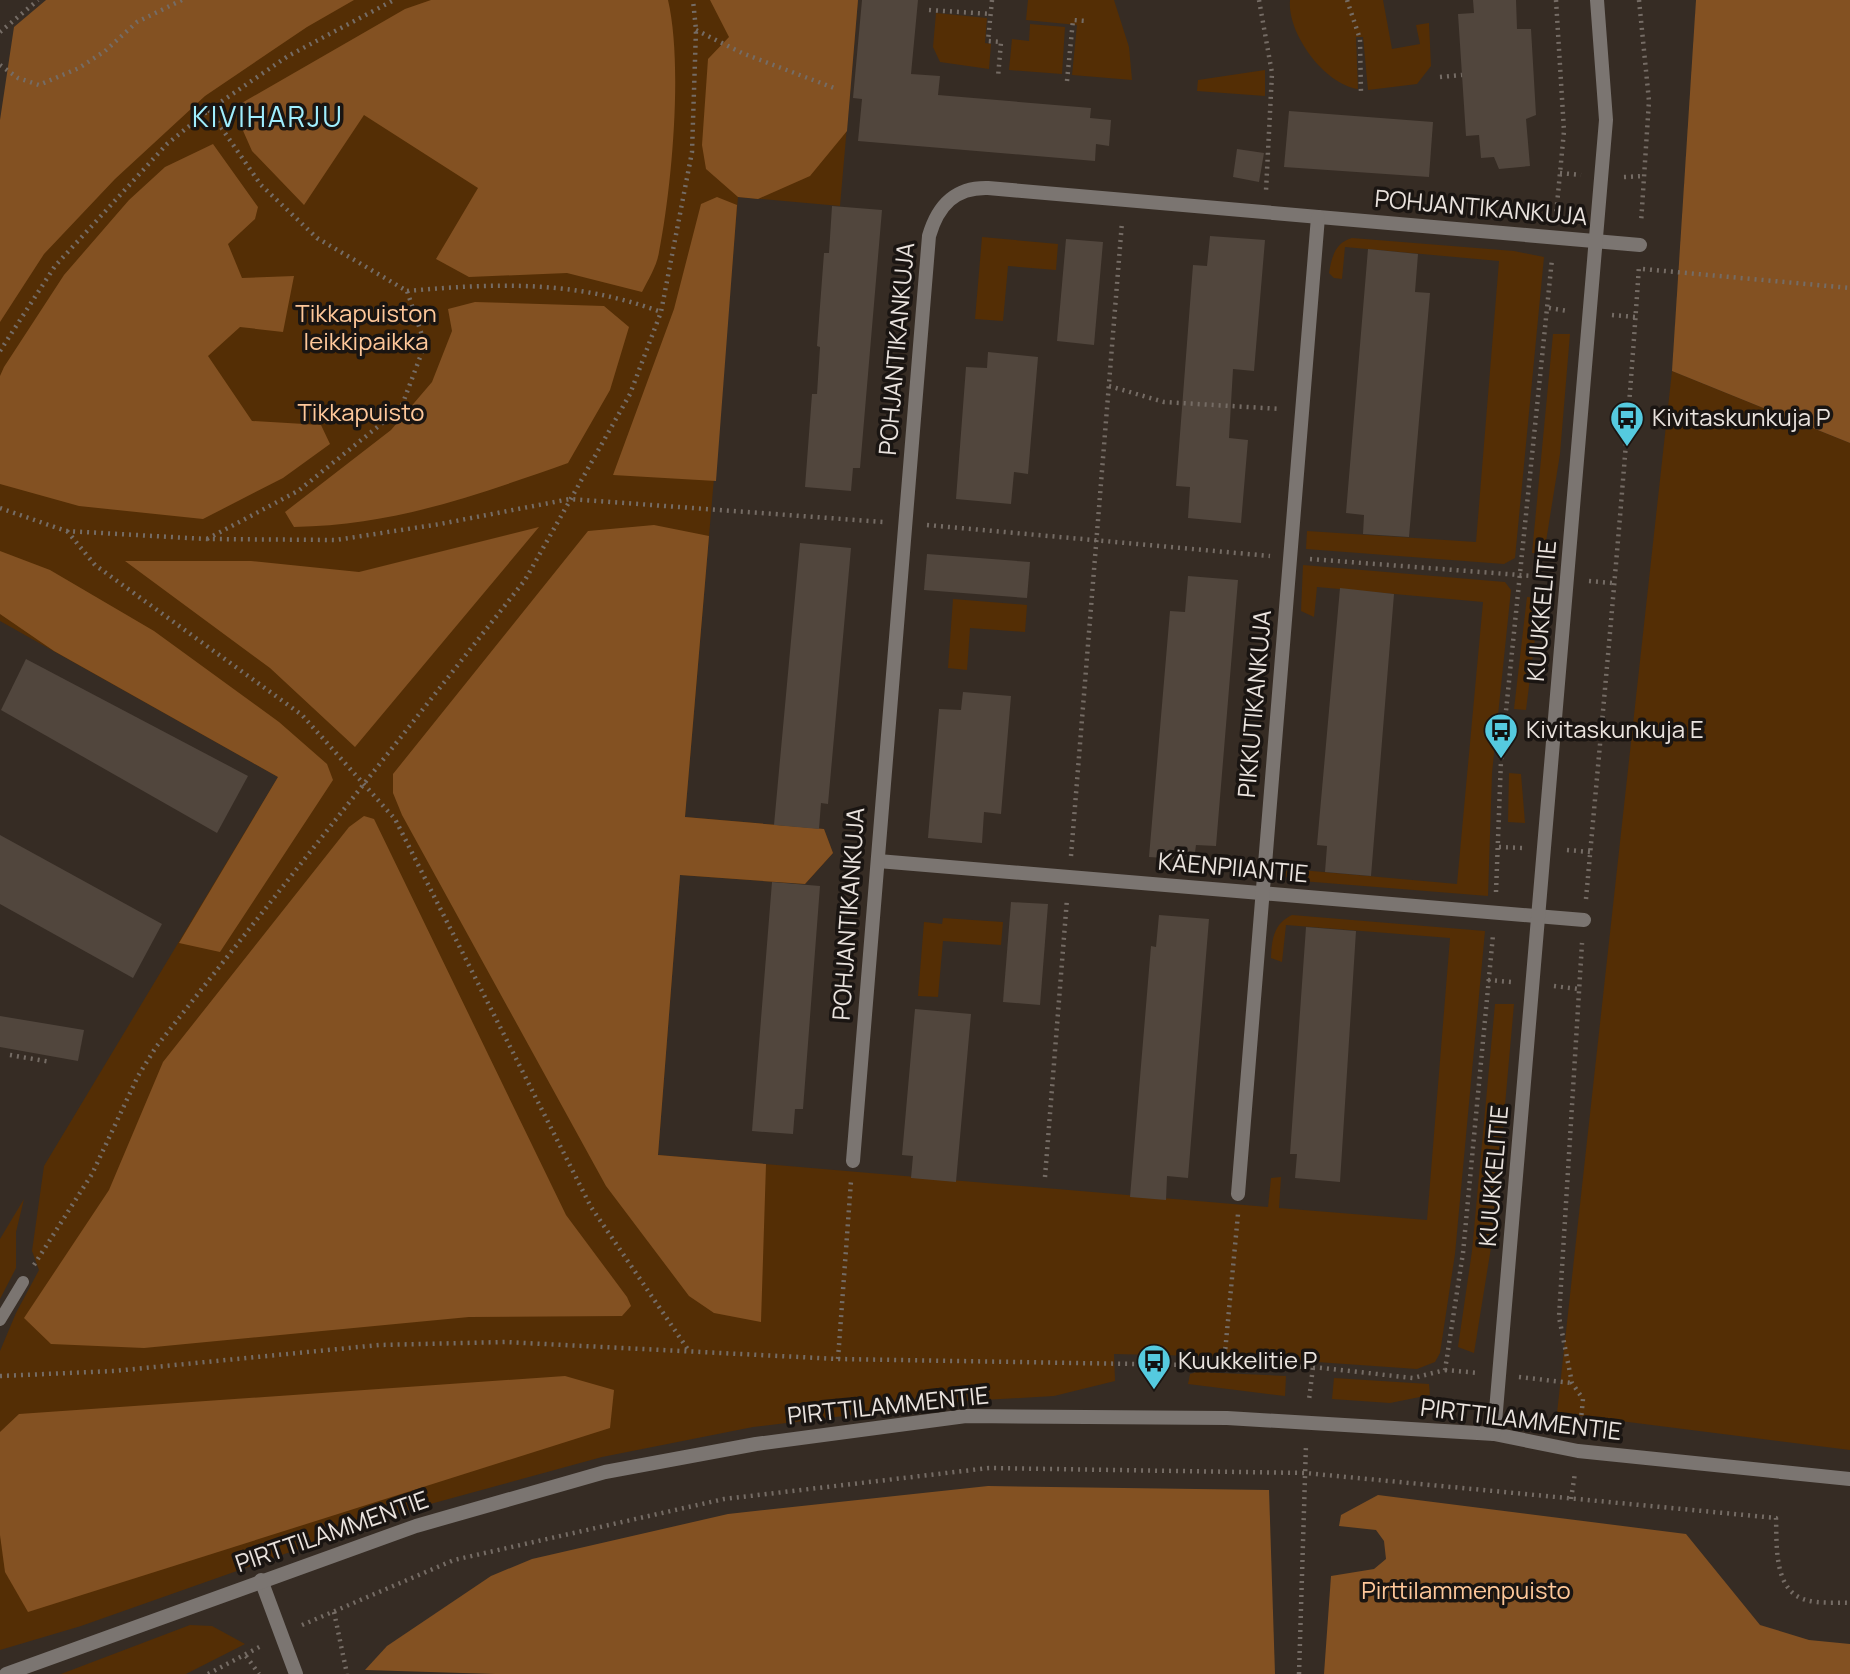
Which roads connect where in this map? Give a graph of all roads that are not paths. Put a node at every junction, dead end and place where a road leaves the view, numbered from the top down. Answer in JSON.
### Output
{"nodes":[{"id":1,"x":1597,"y":0,"type":"edge"},
{"id":2,"x":1318,"y":217,"type":"junction"},
{"id":3,"x":1595,"y":241,"type":"junction"},
{"id":4,"x":1640,"y":245,"type":"road end"},
{"id":5,"x":878,"y":860,"type":"junction"},
{"id":6,"x":1263,"y":893,"type":"junction"},
{"id":7,"x":1540,"y":916,"type":"junction"},
{"id":8,"x":1584,"y":920,"type":"road end"},
{"id":9,"x":853,"y":1161,"type":"road end"},
{"id":10,"x":1238,"y":1194,"type":"road end"},
{"id":11,"x":23,"y":1282,"type":"road end"},
{"id":12,"x":0,"y":1320,"type":"edge"},
{"id":13,"x":1494,"y":1434,"type":"junction"},
{"id":14,"x":1850,"y":1479,"type":"edge"},
{"id":15,"x":261,"y":1580,"type":"junction"},
{"id":16,"x":6,"y":1674,"type":"edge"},
{"id":17,"x":296,"y":1674,"type":"edge"}],
"edges":[{"from":1,"to":3,"type":"street","name":"KUUKKELITIE"},
{"from":2,"to":3,"type":"street","name":"POHJANTIKANKUJA"},
{"from":2,"to":5,"type":"street","name":"POHJANTIKANKUJA"},
{"from":2,"to":6,"type":"street","name":"PIKKUTIKANKUJA"},
{"from":3,"to":4,"type":"street","name":"POHJANTIKANKUJA"},
{"from":3,"to":7,"type":"street","name":"KUUKKELITIE"},
{"from":5,"to":6,"type":"street","name":"KÄENPIIANTIE"},
{"from":5,"to":9,"type":"street","name":"POHJANTIKANKUJA"},
{"from":6,"to":7,"type":"street","name":"KÄENPIIANTIE"},
{"from":6,"to":10,"type":"street","name":"PIKKUTIKANKUJA"},
{"from":7,"to":8,"type":"street","name":"KÄENPIIANTIE"},
{"from":7,"to":13,"type":"street","name":"KUUKKELITIE"},
{"from":11,"to":12,"type":"lane"},
{"from":13,"to":14,"type":"street","name":"PIRTTILAMMENTIE"},
{"from":13,"to":15,"type":"street","name":"PIRTTILAMMENTIE"},
{"from":15,"to":16,"type":"street","name":"PIRTTILAMMENTIE"},
{"from":15,"to":17,"type":"street"}]}
